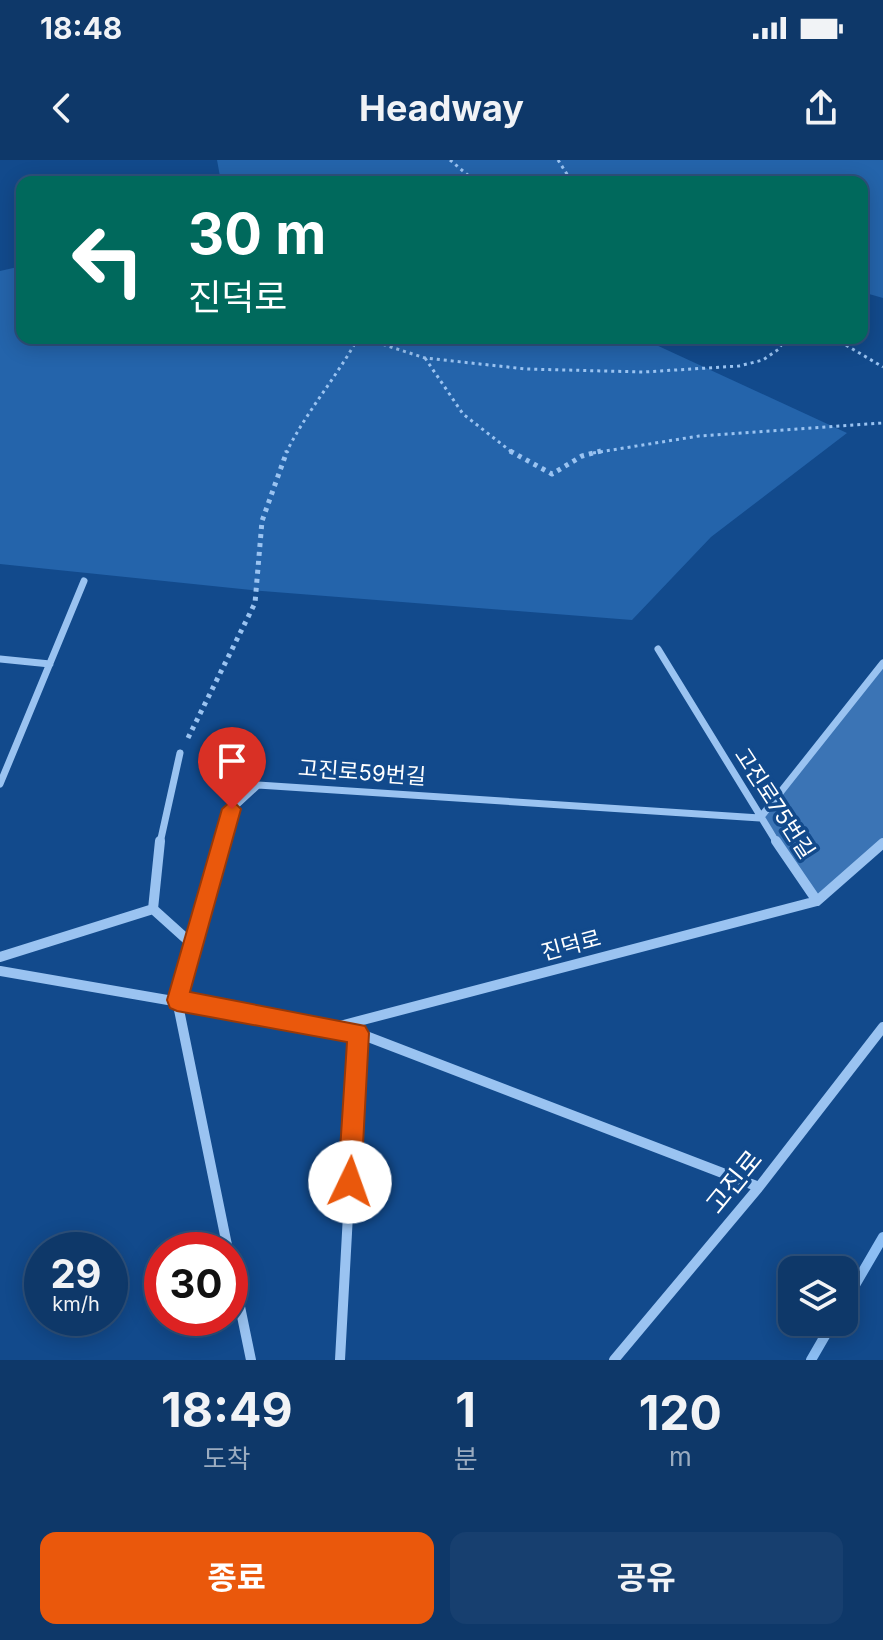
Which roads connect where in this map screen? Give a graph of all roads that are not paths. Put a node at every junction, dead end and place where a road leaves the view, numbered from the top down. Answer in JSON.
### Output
{"nodes":[{"id":1,"x":84,"y":581,"type":"dead end"},
{"id":2,"x":658,"y":649,"type":"dead end"},
{"id":3,"x":0,"y":659,"type":"edge"},
{"id":4,"x":883,"y":663,"type":"edge"},
{"id":5,"x":50,"y":664,"type":"junction"},
{"id":6,"x":180,"y":753,"type":"road end"},
{"id":7,"x":0,"y":784,"type":"edge"},
{"id":8,"x":760,"y":818,"type":"junction"},
{"id":9,"x":883,"y":843,"type":"edge"},
{"id":10,"x":817,"y":901,"type":"junction"},
{"id":11,"x":153,"y":909,"type":"junction"},
{"id":12,"x":193,"y":945,"type":"junction"},
{"id":13,"x":0,"y":957,"type":"edge"},
{"id":14,"x":0,"y":971,"type":"edge"},
{"id":15,"x":177,"y":1000,"type":"junction"},
{"id":16,"x":335,"y":1027,"type":"junction"},
{"id":17,"x":883,"y":1027,"type":"edge"},
{"id":18,"x":358,"y":1033,"type":"junction"},
{"id":19,"x":759,"y":1187,"type":"junction"},
{"id":20,"x":224,"y":1232,"type":"edge"},
{"id":21,"x":246,"y":1336,"type":"edge"},
{"id":22,"x":251,"y":1360,"type":"edge"},
{"id":23,"x":340,"y":1360,"type":"edge"},
{"id":24,"x":614,"y":1360,"type":"edge"}],
"edges":[{"from":1,"to":5,"type":"street"},
{"from":2,"to":8,"type":"street","name":"고진로75번길"},
{"from":3,"to":5,"type":"street"},
{"from":4,"to":8,"type":"street"},
{"from":5,"to":7,"type":"street"},
{"from":6,"to":11,"type":"street"},
{"from":8,"to":10,"type":"street","name":"고진로75번길"},
{"from":8,"to":12,"type":"street","name":"고진로59번길"},
{"from":9,"to":10,"type":"street"},
{"from":10,"to":16,"type":"street","name":"진덕로"},
{"from":11,"to":12,"type":"street"},
{"from":11,"to":13,"type":"street"},
{"from":12,"to":15,"type":"street","name":"고진로59번길"},
{"from":14,"to":15,"type":"street","name":"진덕로"},
{"from":15,"to":16,"type":"street","name":"진덕로"},
{"from":15,"to":20,"type":"street","name":"고진로59번길"},
{"from":16,"to":18,"type":"street","name":"진덕로"},
{"from":17,"to":19,"type":"street","name":"고진로"},
{"from":18,"to":19,"type":"street","name":"진덕로"},
{"from":18,"to":23,"type":"street"},
{"from":19,"to":24,"type":"street","name":"고진로"},
{"from":21,"to":22,"type":"street"}]}
